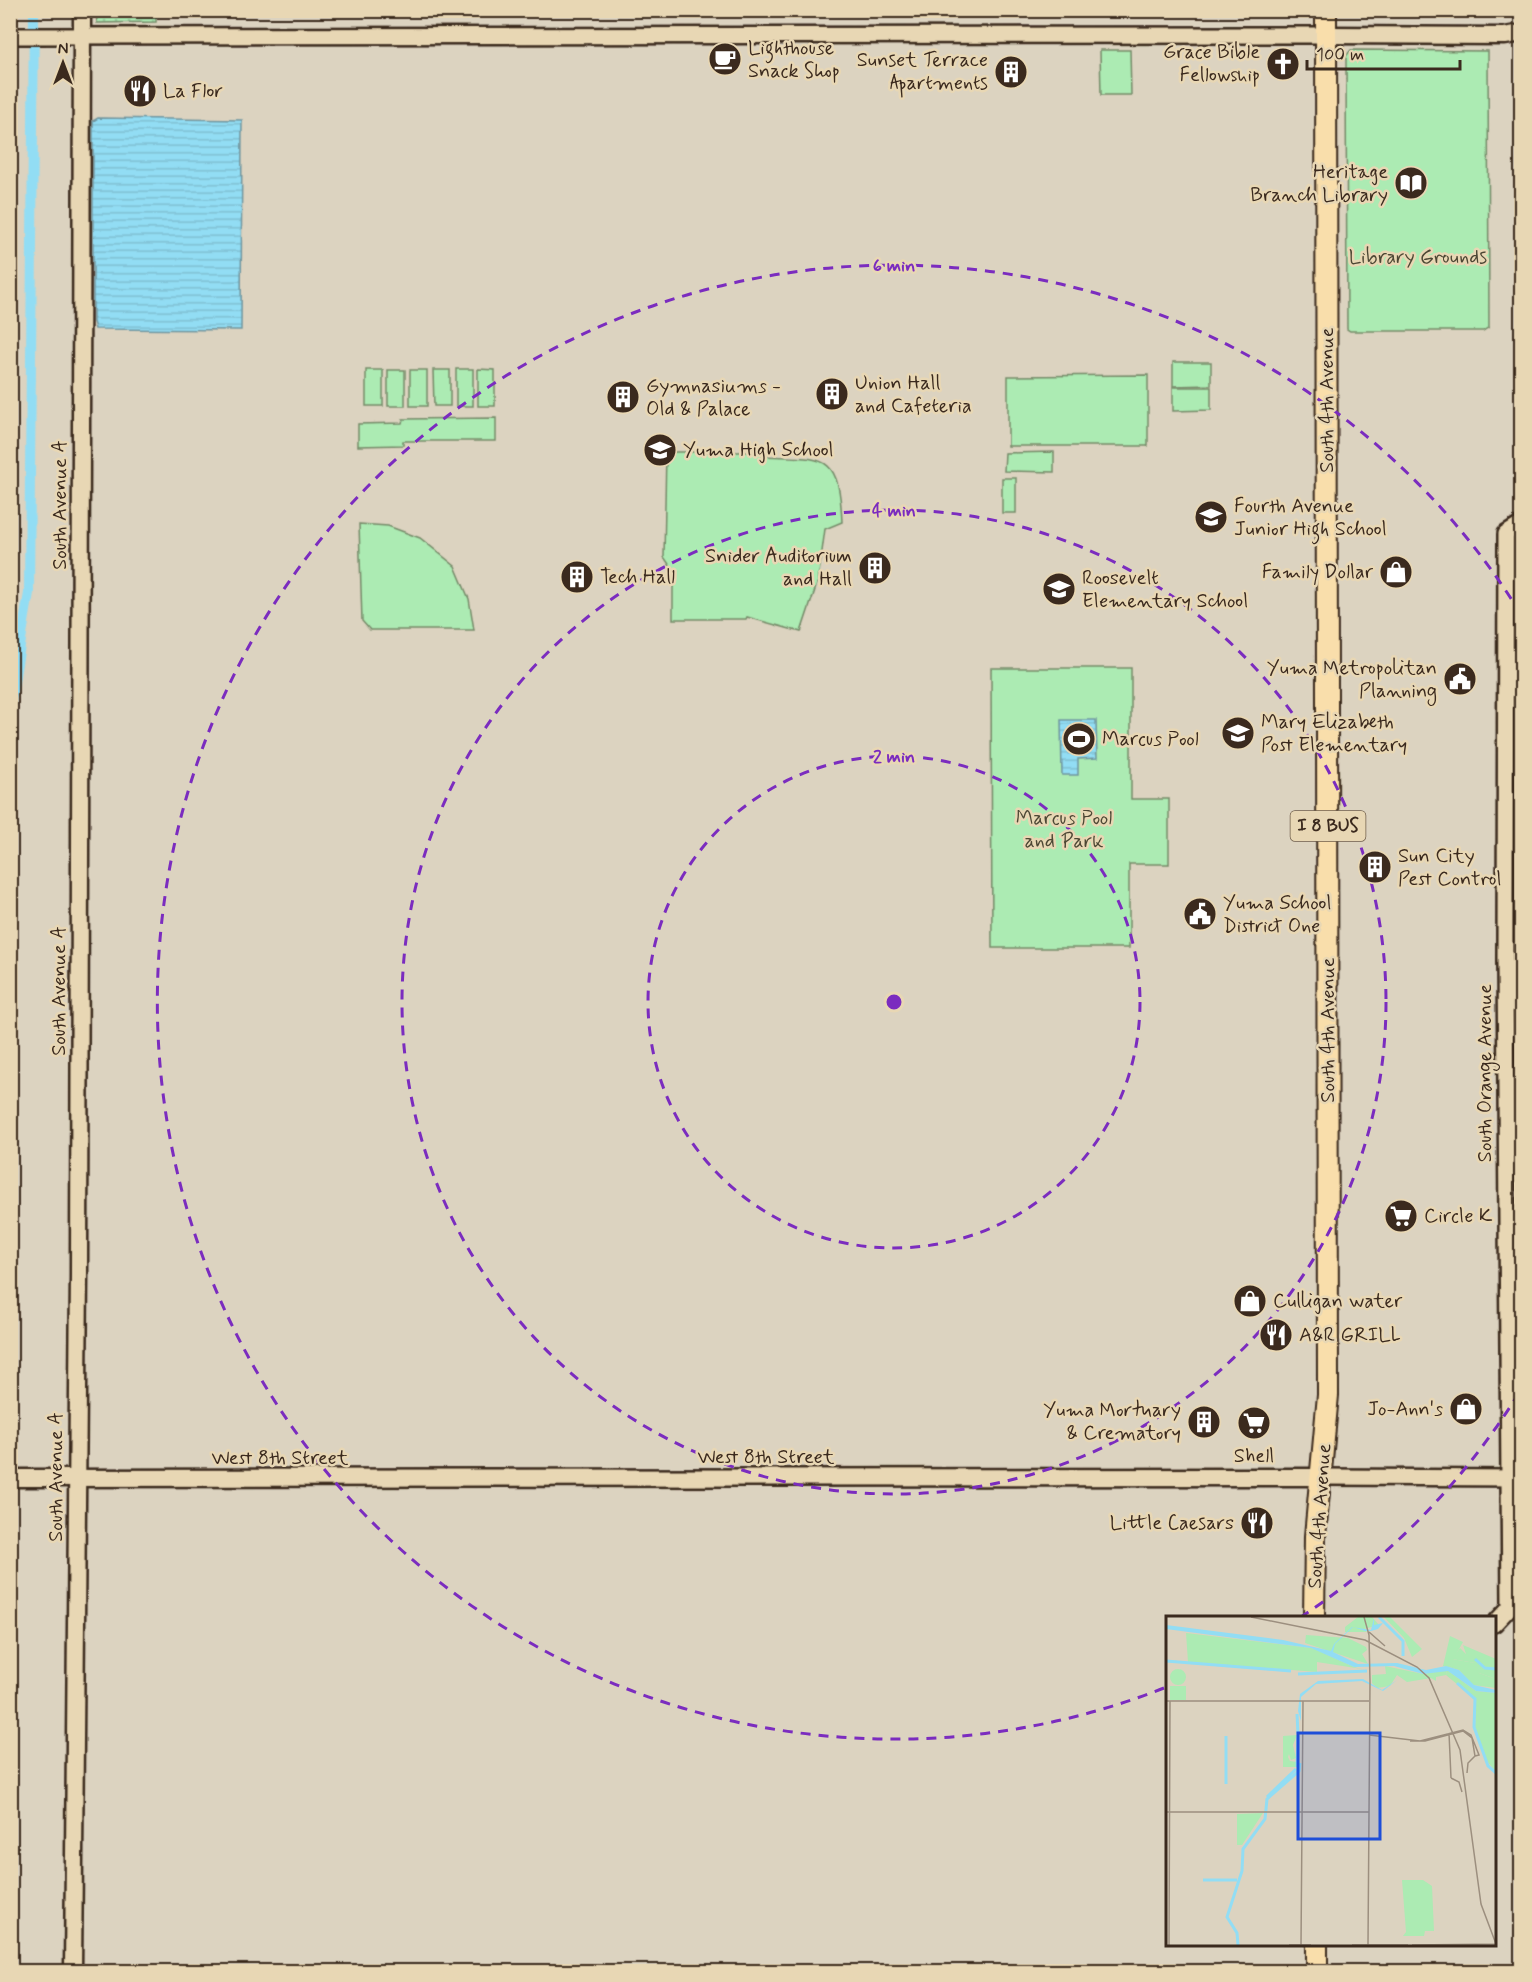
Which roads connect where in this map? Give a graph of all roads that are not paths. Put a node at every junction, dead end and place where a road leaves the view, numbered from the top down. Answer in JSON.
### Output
{"nodes":[{"id":1,"x":82,"y":10,"type":"edge"},
{"id":2,"x":1326,"y":10,"type":"edge"},
{"id":3,"x":1326,"y":34,"type":"junction"},
{"id":4,"x":1513,"y":34,"type":"edge"},
{"id":5,"x":11,"y":36,"type":"edge"},
{"id":6,"x":82,"y":36,"type":"junction"},
{"id":7,"x":1521,"y":42,"type":"edge"},
{"id":8,"x":1521,"y":524,"type":"edge"},
{"id":9,"x":10,"y":1478,"type":"edge"},
{"id":10,"x":1322,"y":1478,"type":"junction"},
{"id":11,"x":1515,"y":1478,"type":"edge"},
{"id":12,"x":77,"y":1479,"type":"junction"},
{"id":13,"x":1314,"y":1616,"type":"edge"},
{"id":14,"x":1496,"y":1622,"type":"edge"},
{"id":15,"x":1317,"y":1946,"type":"edge"},
{"id":16,"x":73,"y":1971,"type":"edge"},
{"id":17,"x":1317,"y":1971,"type":"edge"}],
"edges":[{"from":1,"to":6,"type":"main road","name":"South Avenue A"},
{"from":2,"to":3,"type":"main road","name":"South 4th Avenue","number":"I 8 BUS"},
{"from":3,"to":4,"type":"main road"},
{"from":3,"to":6,"type":"street"},
{"from":3,"to":10,"type":"main road","name":"South 4th Avenue","number":"I 8 BUS"},
{"from":4,"to":7,"type":"main road"},
{"from":5,"to":6,"type":"street"},
{"from":6,"to":12,"type":"main road","name":"South Avenue A"},
{"from":8,"to":11,"type":"street","name":"South Orange Avenue"},
{"from":9,"to":12,"type":"main road","name":"West 8th Street"},
{"from":10,"to":11,"type":"street","name":"West 8th Street"},
{"from":10,"to":12,"type":"main road","name":"West 8th Street"},
{"from":10,"to":13,"type":"main road","name":"South 4th Avenue","number":"I 8 BUS"},
{"from":11,"to":14,"type":"street","name":"South Orange Avenue"},
{"from":12,"to":16,"type":"main road","name":"South Avenue A"},
{"from":15,"to":17,"type":"main road"}]}
